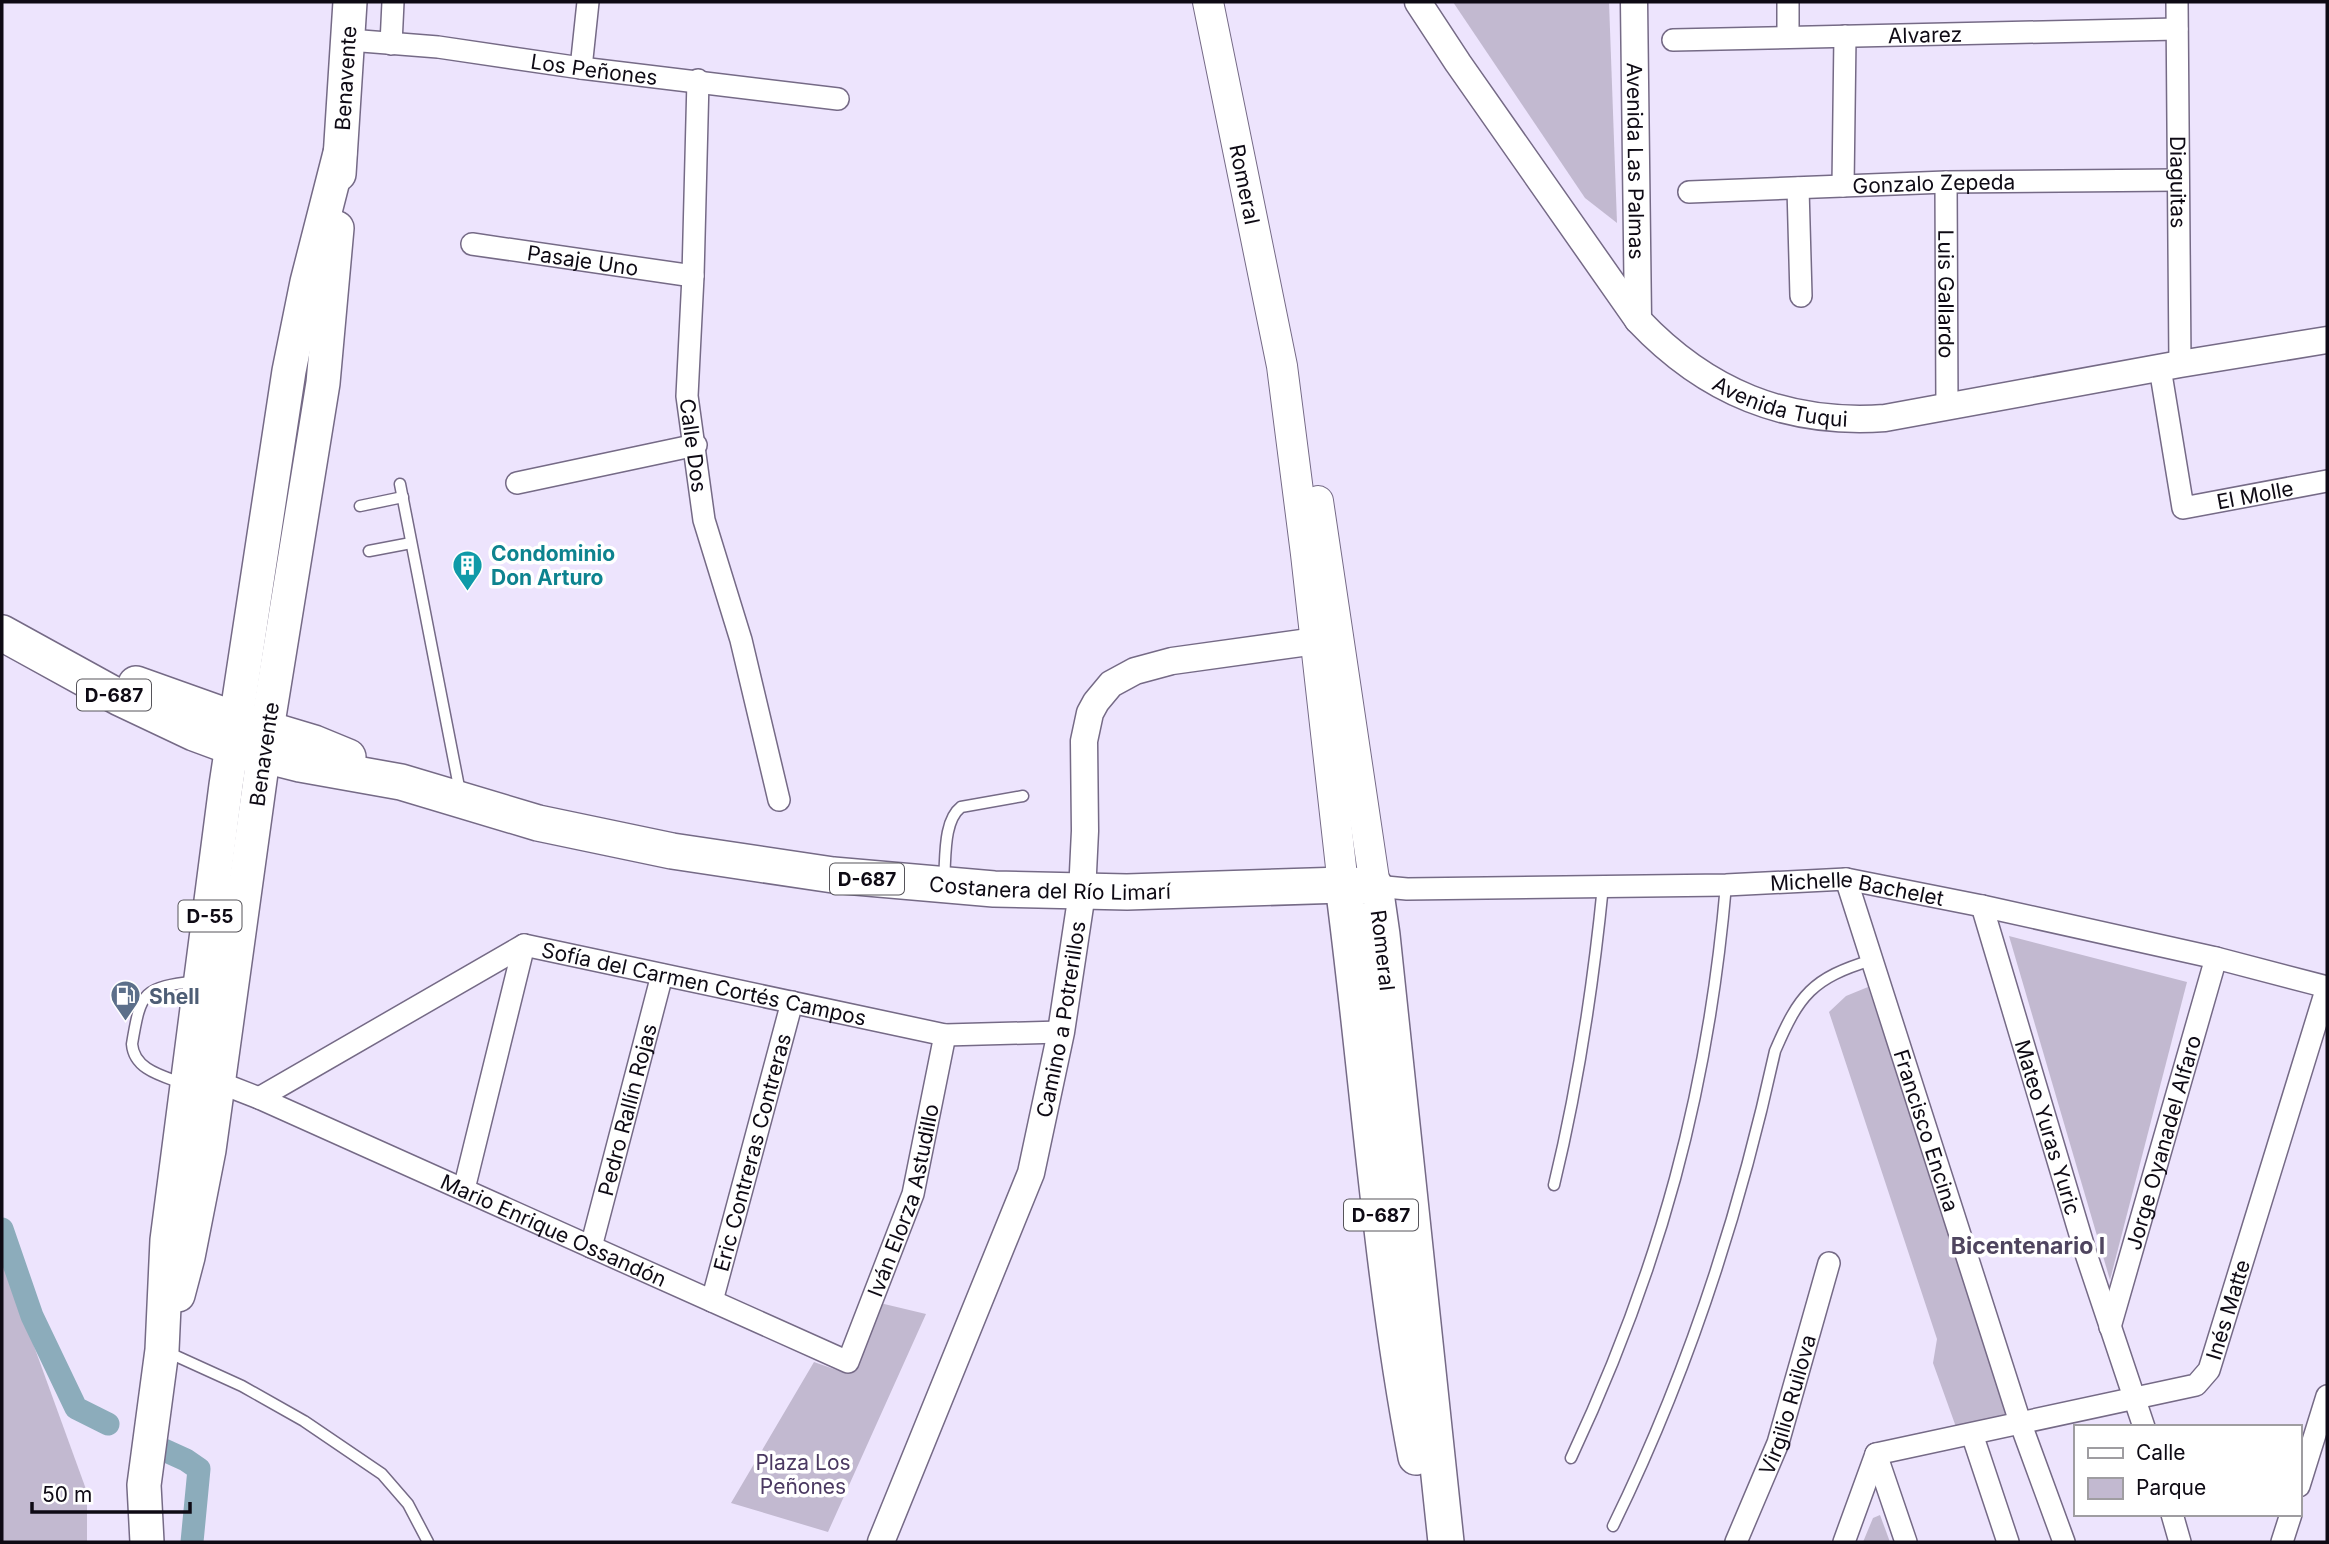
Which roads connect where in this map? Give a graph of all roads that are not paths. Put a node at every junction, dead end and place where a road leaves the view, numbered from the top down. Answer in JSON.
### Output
{"nodes":[{"id":1,"x":350,"y":2,"type":"edge"},
{"id":2,"x":393,"y":2,"type":"edge"},
{"id":3,"x":588,"y":2,"type":"edge"},
{"id":4,"x":1208,"y":2,"type":"edge"},
{"id":5,"x":1418,"y":2,"type":"edge"},
{"id":6,"x":1634,"y":2,"type":"edge"},
{"id":7,"x":1788,"y":2,"type":"edge"},
{"id":8,"x":2177,"y":2,"type":"edge"},
{"id":9,"x":2177,"y":29,"type":"junction"},
{"id":10,"x":1844,"y":36,"type":"junction"},
{"id":11,"x":1788,"y":37,"type":"junction"},
{"id":12,"x":349,"y":40,"type":"junction"},
{"id":13,"x":1673,"y":40,"type":"dead end"},
{"id":14,"x":391,"y":44,"type":"junction"},
{"id":15,"x":580,"y":68,"type":"junction"},
{"id":16,"x":698,"y":80,"type":"junction"},
{"id":17,"x":838,"y":99,"type":"dead end"},
{"id":18,"x":2178,"y":180,"type":"junction"},
{"id":19,"x":1946,"y":182,"type":"junction"},
{"id":20,"x":1843,"y":186,"type":"junction"},
{"id":21,"x":1798,"y":188,"type":"junction"},
{"id":22,"x":1689,"y":192,"type":"dead end"},
{"id":23,"x":472,"y":244,"type":"dead end"},
{"id":24,"x":693,"y":276,"type":"junction"},
{"id":25,"x":1801,"y":296,"type":"dead end"},
{"id":26,"x":1639,"y":320,"type":"junction"},
{"id":27,"x":2327,"y":340,"type":"edge"},
{"id":28,"x":1282,"y":366,"type":"junction"},
{"id":29,"x":2170,"y":366,"type":"junction"},
{"id":30,"x":1947,"y":407,"type":"junction"},
{"id":31,"x":696,"y":445,"type":"junction"},
{"id":32,"x":2327,"y":481,"type":"edge"},
{"id":33,"x":517,"y":483,"type":"dead end"},
{"id":34,"x":400,"y":484,"type":"dead end"},
{"id":35,"x":402,"y":497,"type":"junction"},
{"id":36,"x":360,"y":506,"type":"dead end"},
{"id":37,"x":2183,"y":508,"type":"joint"},
{"id":38,"x":411,"y":543,"type":"junction"},
{"id":39,"x":369,"y":551,"type":"dead end"},
{"id":40,"x":2,"y":633,"type":"edge"},
{"id":41,"x":1316,"y":642,"type":"junction"},
{"id":42,"x":250,"y":738,"type":"junction"},
{"id":43,"x":1023,"y":796,"type":"dead end"},
{"id":44,"x":779,"y":800,"type":"dead end"},
{"id":45,"x":462,"y":802,"type":"junction"},
{"id":46,"x":1846,"y":879,"type":"junction"},
{"id":47,"x":943,"y":885,"type":"junction"},
{"id":48,"x":1359,"y":885,"type":"junction"},
{"id":49,"x":1726,"y":885,"type":"junction"},
{"id":50,"x":1603,"y":886,"type":"junction"},
{"id":51,"x":1082,"y":893,"type":"junction"},
{"id":52,"x":1982,"y":906,"type":"junction"},
{"id":53,"x":524,"y":946,"type":"junction"},
{"id":54,"x":2216,"y":958,"type":"junction"},
{"id":55,"x":1872,"y":960,"type":"junction"},
{"id":56,"x":662,"y":975,"type":"junction"},
{"id":57,"x":202,"y":980,"type":"junction"},
{"id":58,"x":2327,"y":987,"type":"edge"},
{"id":59,"x":792,"y":1002,"type":"junction"},
{"id":60,"x":1061,"y":1031,"type":"junction"},
{"id":61,"x":945,"y":1035,"type":"junction"},
{"id":62,"x":202,"y":1084,"type":"junction"},
{"id":63,"x":259,"y":1098,"type":"junction"},
{"id":64,"x":1554,"y":1185,"type":"dead end"},
{"id":65,"x":464,"y":1189,"type":"junction"},
{"id":66,"x":591,"y":1247,"type":"junction"},
{"id":67,"x":1829,"y":1263,"type":"dead end"},
{"id":68,"x":712,"y":1301,"type":"junction"},
{"id":69,"x":2110,"y":1327,"type":"junction"},
{"id":70,"x":162,"y":1350,"type":"junction"},
{"id":71,"x":848,"y":1362,"type":"joint"},
{"id":72,"x":2327,"y":1396,"type":"edge"},
{"id":73,"x":2135,"y":1398,"type":"junction"},
{"id":74,"x":2020,"y":1423,"type":"junction"},
{"id":75,"x":2143,"y":1425,"type":"edge"},
{"id":76,"x":1972,"y":1434,"type":"junction"},
{"id":77,"x":1876,"y":1454,"type":"junction"},
{"id":78,"x":1571,"y":1458,"type":"dead end"},
{"id":79,"x":2301,"y":1480,"type":"edge"},
{"id":80,"x":2173,"y":1516,"type":"edge"},
{"id":81,"x":2290,"y":1516,"type":"edge"},
{"id":82,"x":1613,"y":1526,"type":"dead end"},
{"id":83,"x":147,"y":1542,"type":"edge"},
{"id":84,"x":428,"y":1542,"type":"edge"},
{"id":85,"x":881,"y":1542,"type":"edge"},
{"id":86,"x":1443,"y":1542,"type":"edge"},
{"id":87,"x":1736,"y":1542,"type":"edge"},
{"id":88,"x":1844,"y":1542,"type":"edge"},
{"id":89,"x":1906,"y":1542,"type":"edge"},
{"id":90,"x":2008,"y":1542,"type":"edge"},
{"id":91,"x":2064,"y":1542,"type":"edge"},
{"id":92,"x":2180,"y":1542,"type":"edge"},
{"id":93,"x":2282,"y":1542,"type":"edge"}],
"edges":[{"from":1,"to":12,"type":"main road","name":"Benavente"},
{"from":2,"to":14,"type":"street","name":"Benavente"},
{"from":3,"to":15,"type":"street"},
{"from":4,"to":28,"type":"main road","name":"Romeral"},
{"from":5,"to":26,"type":"street","name":"Avenida Tuqui"},
{"from":6,"to":26,"type":"street","name":"Avenida Las Palmas"},
{"from":7,"to":11,"type":"street"},
{"from":8,"to":9,"type":"street","name":"Diaguitas"},
{"from":9,"to":10,"type":"street","name":"Alvarez"},
{"from":9,"to":18,"type":"street","name":"Diaguitas"},
{"from":10,"to":11,"type":"street","name":"Alvarez"},
{"from":10,"to":20,"type":"street"},
{"from":11,"to":13,"type":"street","name":"Alvarez"},
{"from":12,"to":14,"type":"street","name":"Los Peñones"},
{"from":12,"to":42,"type":"main road","name":"Benavente"},
{"from":14,"to":15,"type":"street","name":"Los Peñones"},
{"from":15,"to":16,"type":"street","name":"Los Peñones"},
{"from":16,"to":17,"type":"street","name":"Los Peñones"},
{"from":16,"to":24,"type":"street","name":"Calle Dos"},
{"from":18,"to":19,"type":"street","name":"Gonzalo Zepeda"},
{"from":18,"to":29,"type":"street","name":"Diaguitas"},
{"from":19,"to":20,"type":"street","name":"Gonzalo Zepeda"},
{"from":19,"to":30,"type":"street","name":"Luis Gallardo"},
{"from":20,"to":21,"type":"street","name":"Gonzalo Zepeda"},
{"from":21,"to":22,"type":"street","name":"Gonzalo Zepeda"},
{"from":21,"to":25,"type":"street"},
{"from":23,"to":24,"type":"street","name":"Pasaje Uno"},
{"from":24,"to":31,"type":"street","name":"Calle Dos"},
{"from":26,"to":30,"type":"street","name":"Avenida Tuqui"},
{"from":27,"to":29,"type":"street","name":"Avenida Tuqui"},
{"from":28,"to":41,"type":"main road","name":"Romeral"},
{"from":28,"to":48,"type":"main road","name":"Romeral"},
{"from":29,"to":30,"type":"street","name":"Avenida Tuqui"},
{"from":29,"to":37,"type":"street","name":"Diaguitas"},
{"from":31,"to":33,"type":"street"},
{"from":31,"to":44,"type":"street","name":"Calle Dos"},
{"from":32,"to":37,"type":"street","name":"El Molle"},
{"from":34,"to":35,"type":"lane"},
{"from":35,"to":36,"type":"lane"},
{"from":35,"to":38,"type":"lane"},
{"from":38,"to":39,"type":"lane"},
{"from":38,"to":45,"type":"lane"},
{"from":40,"to":42,"type":"highway","name":"Costanera del Río Limarí","number":"D-687"},
{"from":41,"to":48,"type":"main road","name":"Romeral"},
{"from":41,"to":51,"type":"street","name":"Camino a Potrerillos"},
{"from":42,"to":45,"type":"highway","name":"Costanera del Río Limarí","number":"D-687"},
{"from":42,"to":57,"type":"main road","name":"Benavente","number":"D-55"},
{"from":42,"to":62,"type":"main road","name":"Benavente","number":"D-55"},
{"from":43,"to":47,"type":"lane"},
{"from":45,"to":47,"type":"highway","name":"Costanera del Río Limarí","number":"D-687"},
{"from":46,"to":49,"type":"street","name":"Michelle Bachelet"},
{"from":46,"to":52,"type":"street","name":"Michelle Bachelet"},
{"from":46,"to":55,"type":"street","name":"Francisco Encina"},
{"from":47,"to":51,"type":"highway","name":"Costanera del Río Limarí","number":"D-687"},
{"from":48,"to":50,"type":"street","name":"Michelle Bachelet"},
{"from":48,"to":51,"type":"highway","name":"Costanera del Río Limarí","number":"D-687"},
{"from":48,"to":86,"type":"highway","name":"Romeral","number":"D-687"},
{"from":49,"to":50,"type":"street","name":"Michelle Bachelet"},
{"from":49,"to":78,"type":"lane"},
{"from":50,"to":64,"type":"lane"},
{"from":51,"to":60,"type":"street","name":"Camino a Potrerillos"},
{"from":52,"to":54,"type":"street","name":"Michelle Bachelet"},
{"from":52,"to":69,"type":"street","name":"Mateo Yuras Yuric"},
{"from":53,"to":56,"type":"street","name":"Sofía del Carmen Cortés Campos"},
{"from":53,"to":63,"type":"street","name":"Sofía del Carmen Cortés Campos"},
{"from":53,"to":65,"type":"street"},
{"from":54,"to":58,"type":"street","name":"Michelle Bachelet"},
{"from":54,"to":69,"type":"street","name":"Jorge Oyanadel Alfaro"},
{"from":55,"to":74,"type":"street","name":"Francisco Encina"},
{"from":55,"to":82,"type":"lane"},
{"from":56,"to":59,"type":"street","name":"Sofía del Carmen Cortés Campos"},
{"from":56,"to":66,"type":"street","name":"Pedro Rallín Rojas"},
{"from":57,"to":62,"type":"main road","name":"Benavente","number":"D-55"},
{"from":57,"to":62,"type":"lane"},
{"from":58,"to":73,"type":"street","name":"Inés Matte"},
{"from":59,"to":61,"type":"street","name":"Sofía del Carmen Cortés Campos"},
{"from":59,"to":68,"type":"street","name":"Eric Contreras Contreras"},
{"from":60,"to":61,"type":"street","name":"Sofía del Carmen Cortés Campos"},
{"from":60,"to":85,"type":"street","name":"Camino a Potrerillos"},
{"from":61,"to":71,"type":"street","name":"Iván Elorza Astudillo"},
{"from":62,"to":63,"type":"street","name":"Mario Enrique Ossandón"},
{"from":62,"to":70,"type":"main road","name":"Benavente","number":"D-55"},
{"from":63,"to":65,"type":"street","name":"Mario Enrique Ossandón"},
{"from":65,"to":66,"type":"street","name":"Mario Enrique Ossandón"},
{"from":66,"to":68,"type":"street","name":"Mario Enrique Ossandón"},
{"from":67,"to":87,"type":"street","name":"Virgilio Ruilova"},
{"from":68,"to":71,"type":"street","name":"Mario Enrique Ossandón"},
{"from":69,"to":73,"type":"street","name":"Mateo Yuras Yuric"},
{"from":70,"to":83,"type":"main road","name":"Benavente","number":"D-55"},
{"from":70,"to":84,"type":"lane"},
{"from":72,"to":79,"type":"street"},
{"from":73,"to":74,"type":"street","name":"Inés Matte"},
{"from":73,"to":75,"type":"street","name":"Mateo Yuras Yuric"},
{"from":74,"to":76,"type":"street","name":"Inés Matte"},
{"from":74,"to":91,"type":"street","name":"Francisco Encina"},
{"from":76,"to":77,"type":"street","name":"Inés Matte"},
{"from":76,"to":90,"type":"street"},
{"from":77,"to":88,"type":"street"},
{"from":77,"to":89,"type":"street"},
{"from":80,"to":92,"type":"street"},
{"from":81,"to":93,"type":"street"}]}
